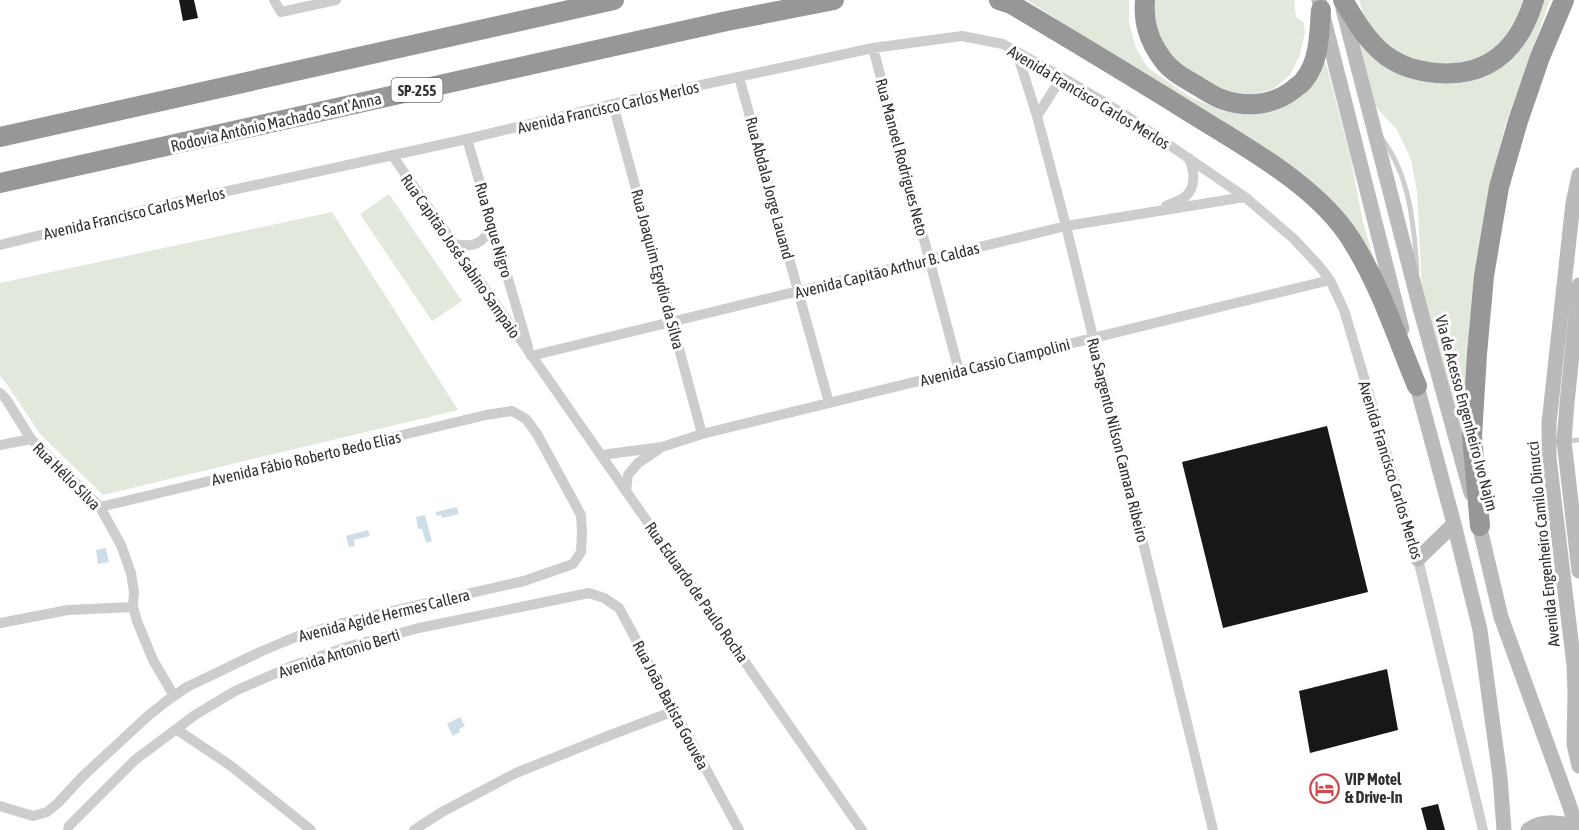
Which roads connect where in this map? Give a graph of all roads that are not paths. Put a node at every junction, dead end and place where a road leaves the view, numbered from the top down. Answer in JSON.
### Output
{"nodes":[{"id":1,"x":274,"y":0,"type":"edge"},
{"id":2,"x":336,"y":0,"type":"edge"},
{"id":3,"x":614,"y":0,"type":"edge"},
{"id":4,"x":834,"y":0,"type":"edge"},
{"id":5,"x":851,"y":0,"type":"edge"},
{"id":6,"x":999,"y":0,"type":"edge"},
{"id":7,"x":1145,"y":0,"type":"edge"},
{"id":8,"x":1342,"y":0,"type":"edge"},
{"id":9,"x":1534,"y":0,"type":"edge"},
{"id":10,"x":1564,"y":0,"type":"edge"},
{"id":11,"x":1320,"y":5,"type":"edge"},
{"id":12,"x":805,"y":6,"type":"junction"},
{"id":13,"x":873,"y":48,"type":"junction"},
{"id":14,"x":1017,"y":52,"type":"junction"},
{"id":15,"x":739,"y":77,"type":"junction"},
{"id":16,"x":1062,"y":77,"type":"junction"},
{"id":17,"x":613,"y":104,"type":"junction"},
{"id":18,"x":1037,"y":116,"type":"junction"},
{"id":19,"x":0,"y":137,"type":"edge"},
{"id":20,"x":467,"y":139,"type":"junction"},
{"id":21,"x":392,"y":155,"type":"junction"},
{"id":22,"x":1189,"y":158,"type":"junction"},
{"id":23,"x":1579,"y":175,"type":"edge"},
{"id":24,"x":0,"y":183,"type":"edge"},
{"id":25,"x":1245,"y":197,"type":"junction"},
{"id":26,"x":1158,"y":210,"type":"junction"},
{"id":27,"x":493,"y":226,"type":"junction"},
{"id":28,"x":1066,"y":226,"type":"junction"},
{"id":29,"x":454,"y":244,"type":"junction"},
{"id":30,"x":0,"y":245,"type":"edge"},
{"id":31,"x":929,"y":260,"type":"junction"},
{"id":32,"x":1329,"y":280,"type":"junction"},
{"id":33,"x":1574,"y":286,"type":"edge"},
{"id":34,"x":798,"y":291,"type":"junction"},
{"id":35,"x":672,"y":322,"type":"junction"},
{"id":36,"x":1093,"y":338,"type":"junction"},
{"id":37,"x":531,"y":356,"type":"junction"},
{"id":38,"x":959,"y":371,"type":"junction"},
{"id":39,"x":1416,"y":386,"type":"junction"},
{"id":40,"x":0,"y":393,"type":"edge"},
{"id":41,"x":829,"y":403,"type":"junction"},
{"id":42,"x":702,"y":434,"type":"junction"},
{"id":43,"x":31,"y":439,"type":"junction"},
{"id":44,"x":1564,"y":441,"type":"edge"},
{"id":45,"x":0,"y":445,"type":"edge"},
{"id":46,"x":662,"y":447,"type":"junction"},
{"id":47,"x":601,"y":455,"type":"junction"},
{"id":48,"x":626,"y":491,"type":"junction"},
{"id":49,"x":100,"y":507,"type":"junction"},
{"id":50,"x":1454,"y":524,"type":"junction"},
{"id":51,"x":1479,"y":526,"type":"junction"},
{"id":52,"x":1418,"y":559,"type":"junction"},
{"id":53,"x":573,"y":564,"type":"joint"},
{"id":54,"x":1579,"y":571,"type":"edge"},
{"id":55,"x":589,"y":593,"type":"joint"},
{"id":56,"x":133,"y":607,"type":"junction"},
{"id":57,"x":0,"y":623,"type":"edge"},
{"id":58,"x":1577,"y":693,"type":"edge"},
{"id":59,"x":174,"y":696,"type":"junction"},
{"id":60,"x":674,"y":711,"type":"junction"},
{"id":61,"x":176,"y":729,"type":"junction"},
{"id":62,"x":1579,"y":766,"type":"edge"},
{"id":63,"x":0,"y":806,"type":"edge"},
{"id":64,"x":1575,"y":808,"type":"edge"},
{"id":65,"x":1576,"y":828,"type":"edge"},
{"id":66,"x":68,"y":830,"type":"edge"},
{"id":67,"x":311,"y":830,"type":"edge"},
{"id":68,"x":414,"y":830,"type":"edge"},
{"id":69,"x":739,"y":830,"type":"edge"},
{"id":70,"x":862,"y":830,"type":"edge"},
{"id":71,"x":1213,"y":830,"type":"edge"},
{"id":72,"x":1483,"y":830,"type":"edge"},
{"id":73,"x":1504,"y":830,"type":"edge"},
{"id":74,"x":1528,"y":830,"type":"edge"}],
"edges":[{"from":1,"to":2,"type":"street"},
{"from":3,"to":19,"type":"highway"},
{"from":4,"to":12,"type":"highway","name":"Rodovia Antônio Machado Sant'Anna","number":"SP-255"},
{"from":5,"to":12,"type":"highway"},
{"from":6,"to":39,"type":"highway"},
{"from":7,"to":11,"type":"highway"},
{"from":8,"to":9,"type":"highway"},
{"from":8,"to":51,"type":"main road","name":"Via de Acesso Engenheiro Ivo Najm"},
{"from":10,"to":51,"type":"highway"},
{"from":11,"to":39,"type":"main road"},
{"from":12,"to":24,"type":"highway","name":"Rodovia Antônio Machado Sant'Anna","number":"SP-255"},
{"from":13,"to":14,"type":"street","name":"Avenida Francisco Carlos Merlos"},
{"from":13,"to":15,"type":"street","name":"Avenida Francisco Carlos Merlos"},
{"from":13,"to":31,"type":"street","name":"Rua Manoel Rodrigues Neto"},
{"from":14,"to":16,"type":"street","name":"Avenida Francisco Carlos Merlos"},
{"from":14,"to":18,"type":"street","name":"Rua Sargento Nilson Camara Ribeiro"},
{"from":15,"to":17,"type":"street","name":"Avenida Francisco Carlos Merlos"},
{"from":15,"to":34,"type":"street","name":"Rua Abdala Jorge Lauand"},
{"from":16,"to":18,"type":"street"},
{"from":16,"to":22,"type":"street","name":"Avenida Francisco Carlos Merlos"},
{"from":17,"to":20,"type":"street","name":"Avenida Francisco Carlos Merlos"},
{"from":17,"to":35,"type":"street","name":"Rua Joaquim Egydio da Silva"},
{"from":18,"to":28,"type":"street","name":"Rua Sargento Nilson Camara Ribeiro"},
{"from":20,"to":21,"type":"street","name":"Avenida Francisco Carlos Merlos"},
{"from":20,"to":27,"type":"street","name":"Rua Roque Nigro"},
{"from":21,"to":29,"type":"street","name":"Rua Capitão José Sabino Sampaio"},
{"from":21,"to":30,"type":"street","name":"Avenida Francisco Carlos Merlos"},
{"from":22,"to":25,"type":"street","name":"Avenida Francisco Carlos Merlos"},
{"from":22,"to":26,"type":"street"},
{"from":23,"to":33,"type":"main road","name":"Avenida Engenheiro Camilo Dinucci"},
{"from":25,"to":26,"type":"street","name":"Avenida Capitão Arthur B. Caldas"},
{"from":25,"to":32,"type":"street","name":"Avenida Francisco Carlos Merlos"},
{"from":26,"to":28,"type":"street","name":"Avenida Capitão Arthur B. Caldas"},
{"from":27,"to":29,"type":"street"},
{"from":27,"to":37,"type":"street","name":"Rua Roque Nigro"},
{"from":28,"to":31,"type":"street","name":"Avenida Capitão Arthur B. Caldas"},
{"from":28,"to":36,"type":"street","name":"Rua Sargento Nilson Camara Ribeiro"},
{"from":29,"to":37,"type":"street","name":"Rua Capitão José Sabino Sampaio"},
{"from":31,"to":34,"type":"street","name":"Avenida Capitão Arthur B. Caldas"},
{"from":31,"to":38,"type":"street","name":"Rua Manoel Rodrigues Neto"},
{"from":32,"to":36,"type":"street","name":"Avenida Cassio Ciampolini"},
{"from":32,"to":52,"type":"street","name":"Avenida Francisco Carlos Merlos"},
{"from":33,"to":44,"type":"main road","name":"Avenida Engenheiro Camilo Dinucci"},
{"from":34,"to":35,"type":"street","name":"Avenida Capitão Arthur B. Caldas"},
{"from":34,"to":41,"type":"street","name":"Rua Abdala Jorge Lauand"},
{"from":35,"to":37,"type":"street","name":"Avenida Capitão Arthur B. Caldas"},
{"from":35,"to":42,"type":"street","name":"Rua Joaquim Egydio da Silva"},
{"from":36,"to":38,"type":"street","name":"Avenida Cassio Ciampolini"},
{"from":36,"to":71,"type":"street","name":"Rua Sargento Nilson Camara Ribeiro"},
{"from":37,"to":47,"type":"street","name":"Rua Eduardo de Paulo Rocha"},
{"from":38,"to":41,"type":"street","name":"Avenida Cassio Ciampolini"},
{"from":39,"to":50,"type":"main road"},
{"from":40,"to":43,"type":"street","name":"Rua Hélio Silva"},
{"from":41,"to":42,"type":"street","name":"Avenida Cassio Ciampolini"},
{"from":42,"to":46,"type":"street","name":"Avenida Cassio Ciampolini"},
{"from":43,"to":45,"type":"street"},
{"from":43,"to":49,"type":"street","name":"Rua Hélio Silva"},
{"from":44,"to":54,"type":"main road","name":"Avenida Engenheiro Camilo Dinucci"},
{"from":44,"to":58,"type":"main road","name":"Avenida Engenheiro Camilo Dinucci"},
{"from":46,"to":47,"type":"street"},
{"from":46,"to":48,"type":"street"},
{"from":47,"to":48,"type":"street","name":"Rua Eduardo de Paulo Rocha"},
{"from":48,"to":70,"type":"street","name":"Rua Eduardo de Paulo Rocha"},
{"from":49,"to":53,"type":"street","name":"Avenida Fábio Roberto Bedo Elias"},
{"from":49,"to":56,"type":"street","name":"Rua Hélio Silva"},
{"from":50,"to":52,"type":"main road"},
{"from":50,"to":73,"type":"main road"},
{"from":51,"to":64,"type":"main road","name":"Via de Acesso Engenheiro Ivo Najm"},
{"from":52,"to":72,"type":"street","name":"Avenida Francisco Carlos Merlos"},
{"from":53,"to":59,"type":"street","name":"Avenida Agide Hermes Callera"},
{"from":55,"to":60,"type":"street","name":"Rua João Batista Gouvêa"},
{"from":55,"to":61,"type":"street","name":"Avenida Antonio Berti"},
{"from":56,"to":57,"type":"street"},
{"from":56,"to":59,"type":"street","name":"Rua Hélio Silva"},
{"from":58,"to":62,"type":"main road","name":"Avenida Engenheiro Camilo Dinucci"},
{"from":59,"to":63,"type":"street","name":"Avenida Agide Hermes Callera"},
{"from":60,"to":68,"type":"street"},
{"from":60,"to":69,"type":"street","name":"Rua João Batista Gouvêa"},
{"from":61,"to":66,"type":"street","name":"Avenida Antonio Berti"},
{"from":61,"to":67,"type":"street"},
{"from":64,"to":65,"type":"main road","name":"Via de Acesso Engenheiro Ivo Najm"},
{"from":65,"to":74,"type":"main road"}]}
